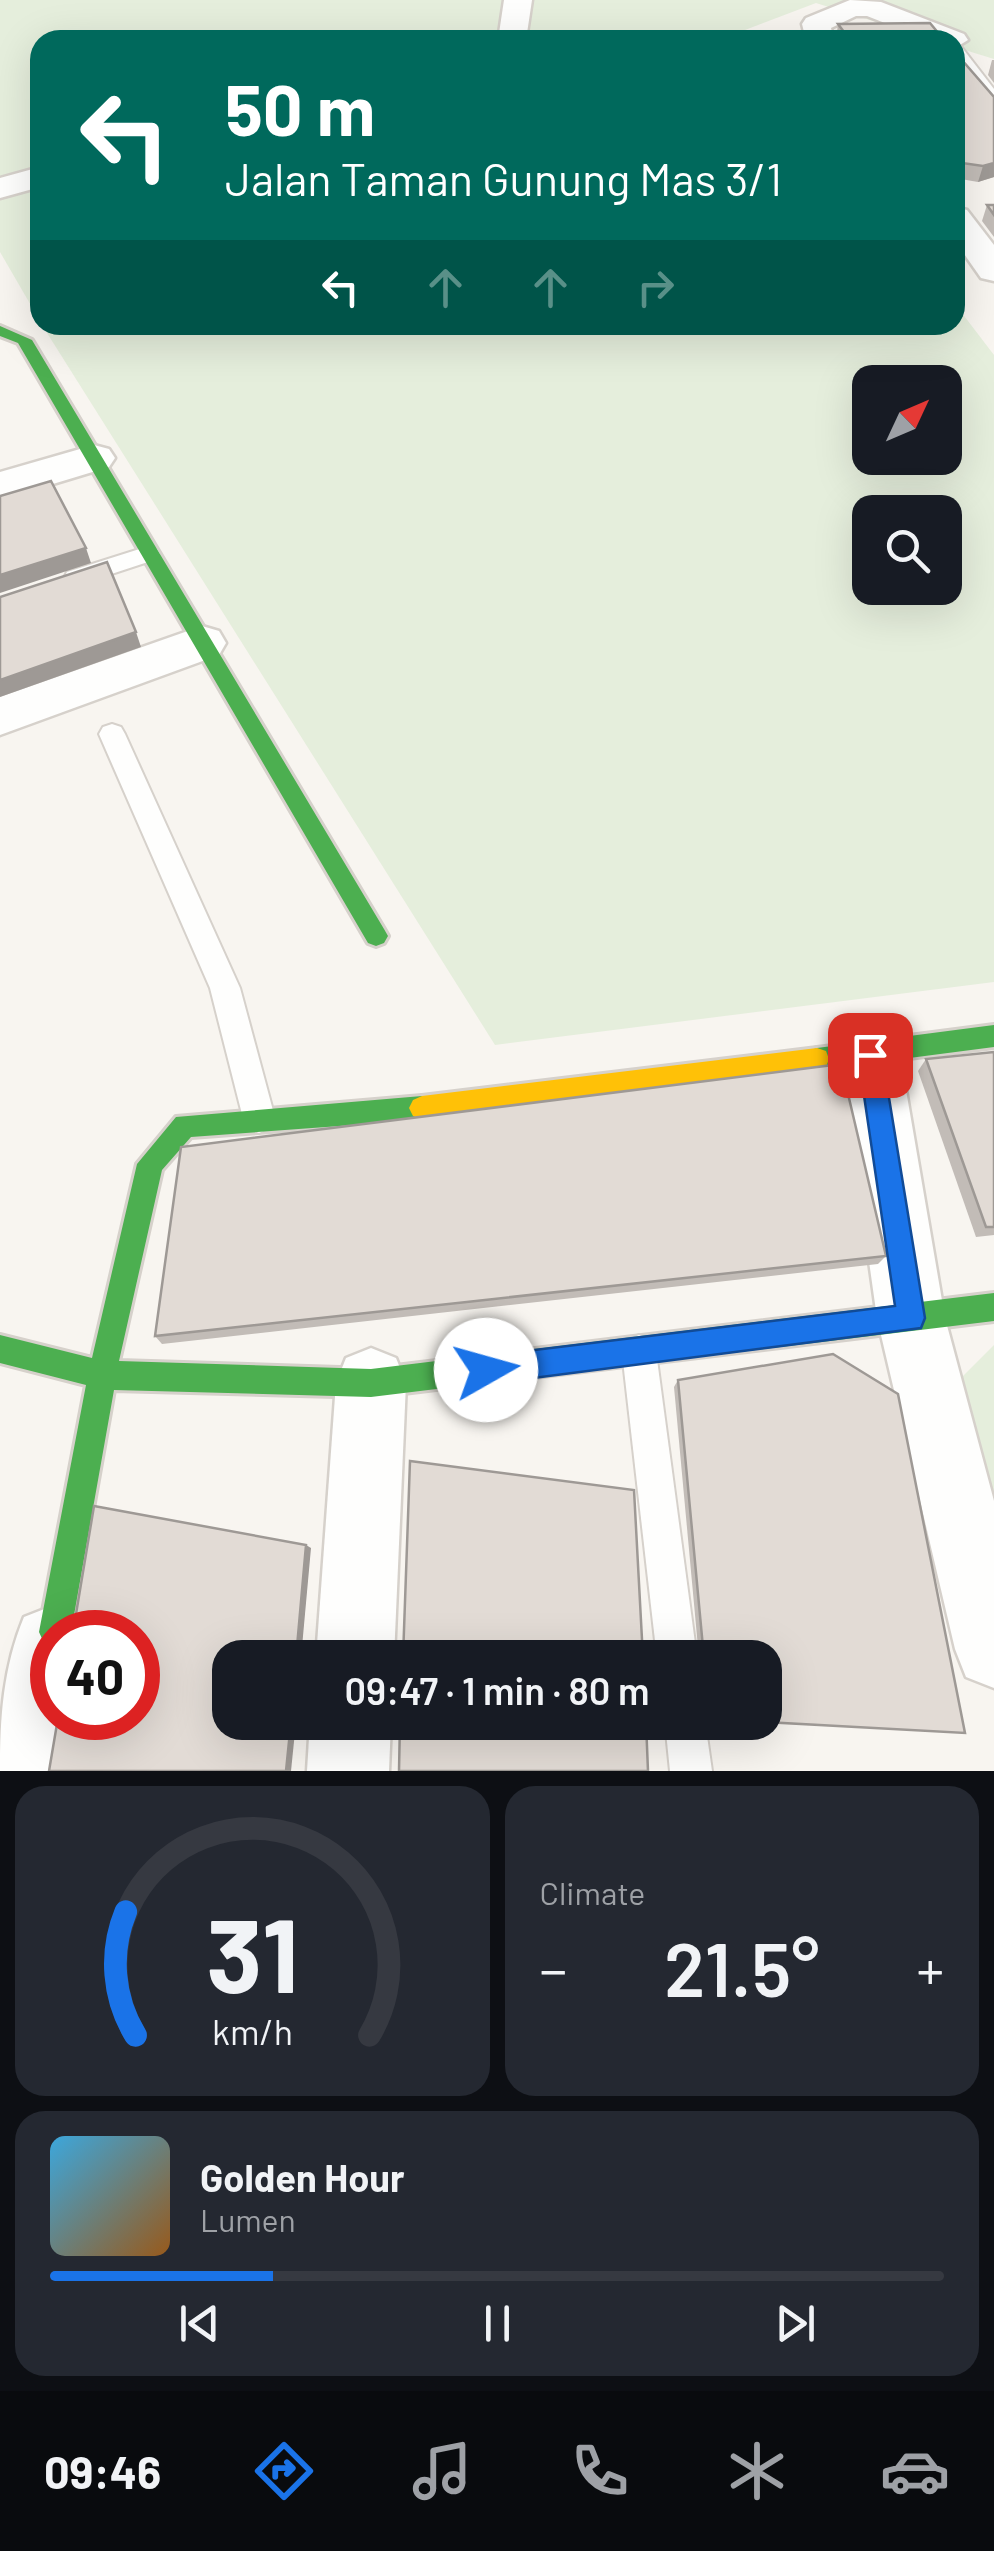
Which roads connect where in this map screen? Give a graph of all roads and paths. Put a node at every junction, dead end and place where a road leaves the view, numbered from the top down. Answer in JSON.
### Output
{"nodes":[{"id":1,"x":518,"y":0,"type":"edge"},
{"id":2,"x":514,"y":30,"type":"edge"},
{"id":3,"x":818,"y":30,"type":"edge"},
{"id":4,"x":925,"y":30,"type":"edge"},
{"id":5,"x":965,"y":45,"type":"edge"},
{"id":6,"x":994,"y":54,"type":"edge"},
{"id":7,"x":965,"y":59,"type":"edge"},
{"id":8,"x":994,"y":100,"type":"edge"},
{"id":9,"x":30,"y":180,"type":"edge"},
{"id":10,"x":0,"y":188,"type":"edge"},
{"id":11,"x":965,"y":211,"type":"edge"},
{"id":12,"x":994,"y":270,"type":"edge"},
{"id":13,"x":4,"y":331,"type":"edge"},
{"id":14,"x":94,"y":458,"type":"junction"},
{"id":15,"x":0,"y":486,"type":"edge"},
{"id":16,"x":149,"y":554,"type":"junction"},
{"id":17,"x":56,"y":584,"type":"edge"},
{"id":18,"x":202,"y":643,"type":"junction"},
{"id":19,"x":0,"y":716,"type":"edge"},
{"id":20,"x":112,"y":734,"type":"dead end"},
{"id":21,"x":376,"y":936,"type":"dead end"},
{"id":22,"x":994,"y":1036,"type":"edge"},
{"id":23,"x":870,"y":1055,"type":"junction"},
{"id":24,"x":260,"y":1118,"type":"junction"},
{"id":25,"x":994,"y":1307,"type":"edge"},
{"id":26,"x":911,"y":1318,"type":"junction"},
{"id":27,"x":0,"y":1349,"type":"edge"},
{"id":28,"x":639,"y":1352,"type":"junction"},
{"id":29,"x":102,"y":1375,"type":"junction"},
{"id":30,"x":371,"y":1383,"type":"junction"},
{"id":31,"x":59,"y":1610,"type":"edge"},
{"id":32,"x":356,"y":1640,"type":"edge"},
{"id":33,"x":675,"y":1640,"type":"edge"},
{"id":34,"x":994,"y":1648,"type":"edge"},
{"id":35,"x":35,"y":1740,"type":"edge"},
{"id":36,"x":350,"y":1740,"type":"edge"},
{"id":37,"x":687,"y":1740,"type":"edge"},
{"id":38,"x":29,"y":1771,"type":"edge"},
{"id":39,"x":348,"y":1771,"type":"edge"},
{"id":40,"x":691,"y":1771,"type":"edge"}],
"edges":[{"from":1,"to":2,"type":"street"},
{"from":3,"to":4,"type":"street"},
{"from":5,"to":6,"type":"street"},
{"from":7,"to":8,"type":"lane"},
{"from":9,"to":10,"type":"street"},
{"from":11,"to":12,"type":"street"},
{"from":13,"to":14,"type":"street"},
{"from":14,"to":15,"type":"street"},
{"from":14,"to":16,"type":"street"},
{"from":16,"to":17,"type":"lane"},
{"from":16,"to":18,"type":"street"},
{"from":18,"to":19,"type":"street"},
{"from":18,"to":21,"type":"street"},
{"from":20,"to":24,"type":"lane"},
{"from":22,"to":23,"type":"street"},
{"from":23,"to":24,"type":"street"},
{"from":23,"to":26,"type":"street"},
{"from":24,"to":29,"type":"street"},
{"from":25,"to":26,"type":"street"},
{"from":26,"to":28,"type":"street"},
{"from":26,"to":34,"type":"street"},
{"from":27,"to":29,"type":"street"},
{"from":28,"to":30,"type":"street"},
{"from":28,"to":33,"type":"lane"},
{"from":29,"to":30,"type":"street"},
{"from":29,"to":31,"type":"street"},
{"from":30,"to":32,"type":"street"},
{"from":35,"to":38,"type":"street"},
{"from":36,"to":39,"type":"street"},
{"from":37,"to":40,"type":"lane"}]}
